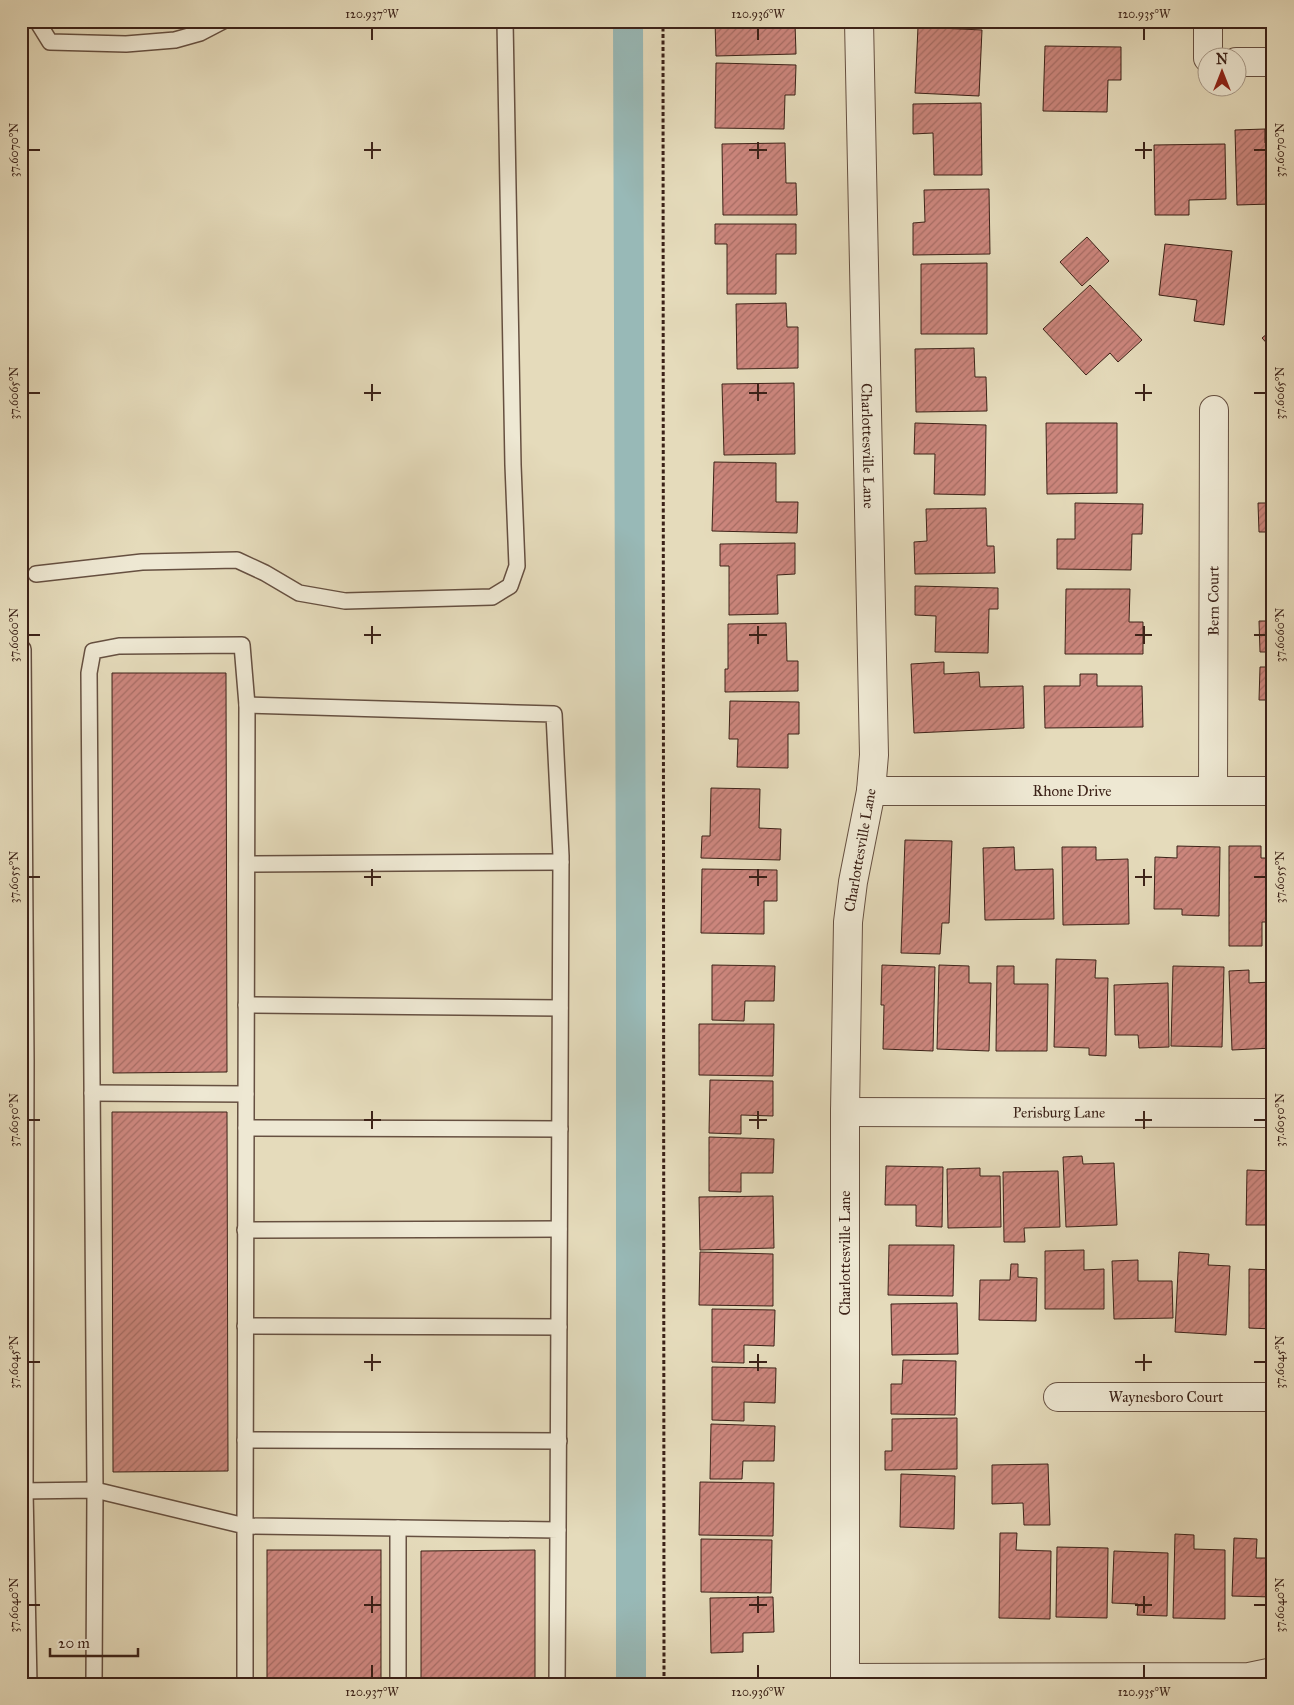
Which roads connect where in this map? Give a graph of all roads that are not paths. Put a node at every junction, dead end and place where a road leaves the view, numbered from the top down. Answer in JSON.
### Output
{"nodes":[{"id":1,"x":37,"y":21,"type":"edge"},
{"id":2,"x":223,"y":21,"type":"edge"},
{"id":3,"x":504,"y":21,"type":"edge"},
{"id":4,"x":859,"y":21,"type":"edge"},
{"id":5,"x":1208,"y":21,"type":"edge"},
{"id":6,"x":1208,"y":48,"type":"edge"},
{"id":7,"x":1246,"y":62,"type":"edge"},
{"id":8,"x":1273,"y":62,"type":"edge"},
{"id":9,"x":1214,"y":410,"type":"dead end"},
{"id":10,"x":36,"y":574,"type":"dead end"},
{"id":11,"x":23,"y":649,"type":"dead end"},
{"id":12,"x":247,"y":705,"type":"junction"},
{"id":13,"x":871,"y":791,"type":"junction"},
{"id":14,"x":1213,"y":791,"type":"junction"},
{"id":15,"x":1273,"y":791,"type":"edge"},
{"id":16,"x":561,"y":862,"type":"junction"},
{"id":17,"x":246,"y":864,"type":"junction"},
{"id":18,"x":246,"y":1006,"type":"junction"},
{"id":19,"x":560,"y":1008,"type":"junction"},
{"id":20,"x":24,"y":1060,"type":"edge"},
{"id":21,"x":92,"y":1093,"type":"junction"},
{"id":22,"x":246,"y":1094,"type":"junction"},
{"id":23,"x":845,"y":1112,"type":"junction"},
{"id":24,"x":1273,"y":1113,"type":"edge"},
{"id":25,"x":246,"y":1128,"type":"junction"},
{"id":26,"x":560,"y":1129,"type":"junction"},
{"id":27,"x":559,"y":1228,"type":"junction"},
{"id":28,"x":245,"y":1230,"type":"junction"},
{"id":29,"x":245,"y":1326,"type":"junction"},
{"id":30,"x":559,"y":1327,"type":"junction"},
{"id":31,"x":1058,"y":1397,"type":"dead end"},
{"id":32,"x":1273,"y":1397,"type":"edge"},
{"id":33,"x":245,"y":1440,"type":"junction"},
{"id":34,"x":558,"y":1441,"type":"junction"},
{"id":35,"x":95,"y":1490,"type":"junction"},
{"id":36,"x":23,"y":1491,"type":"edge"},
{"id":37,"x":245,"y":1526,"type":"junction"},
{"id":38,"x":398,"y":1528,"type":"junction"},
{"id":39,"x":558,"y":1530,"type":"junction"},
{"id":40,"x":1273,"y":1672,"type":"edge"},
{"id":41,"x":29,"y":1684,"type":"edge"},
{"id":42,"x":94,"y":1684,"type":"edge"},
{"id":43,"x":245,"y":1684,"type":"edge"},
{"id":44,"x":398,"y":1684,"type":"edge"},
{"id":45,"x":557,"y":1684,"type":"edge"}],
"edges":[{"from":1,"to":2,"type":"lane"},
{"from":3,"to":10,"type":"lane"},
{"from":4,"to":13,"type":"street","name":"Charlottesville Lane"},
{"from":5,"to":6,"type":"street"},
{"from":7,"to":8,"type":"street"},
{"from":9,"to":14,"type":"street","name":"Bern Court"},
{"from":11,"to":20,"type":"lane"},
{"from":12,"to":16,"type":"lane"},
{"from":12,"to":17,"type":"lane"},
{"from":12,"to":21,"type":"lane"},
{"from":13,"to":14,"type":"street","name":"Rhone Drive"},
{"from":13,"to":23,"type":"street","name":"Charlottesville Lane"},
{"from":14,"to":15,"type":"street","name":"Rhone Drive"},
{"from":16,"to":17,"type":"lane"},
{"from":16,"to":19,"type":"lane"},
{"from":17,"to":18,"type":"lane"},
{"from":18,"to":19,"type":"lane"},
{"from":18,"to":22,"type":"lane"},
{"from":19,"to":26,"type":"lane"},
{"from":20,"to":36,"type":"lane"},
{"from":21,"to":22,"type":"lane"},
{"from":21,"to":35,"type":"lane"},
{"from":22,"to":25,"type":"lane"},
{"from":23,"to":24,"type":"street","name":"Perisburg Lane"},
{"from":23,"to":40,"type":"street","name":"Charlottesville Lane"},
{"from":25,"to":26,"type":"lane"},
{"from":25,"to":28,"type":"lane"},
{"from":26,"to":27,"type":"lane"},
{"from":27,"to":28,"type":"lane"},
{"from":27,"to":30,"type":"lane"},
{"from":28,"to":29,"type":"lane"},
{"from":29,"to":30,"type":"lane"},
{"from":29,"to":33,"type":"lane"},
{"from":30,"to":34,"type":"lane"},
{"from":31,"to":32,"type":"street","name":"Waynesboro Court"},
{"from":33,"to":34,"type":"lane"},
{"from":33,"to":37,"type":"lane"},
{"from":34,"to":39,"type":"lane"},
{"from":35,"to":36,"type":"lane"},
{"from":35,"to":37,"type":"lane"},
{"from":35,"to":42,"type":"lane"},
{"from":36,"to":41,"type":"lane"},
{"from":37,"to":38,"type":"lane"},
{"from":37,"to":43,"type":"lane"},
{"from":38,"to":39,"type":"lane"},
{"from":38,"to":44,"type":"lane"},
{"from":39,"to":45,"type":"lane"}]}
